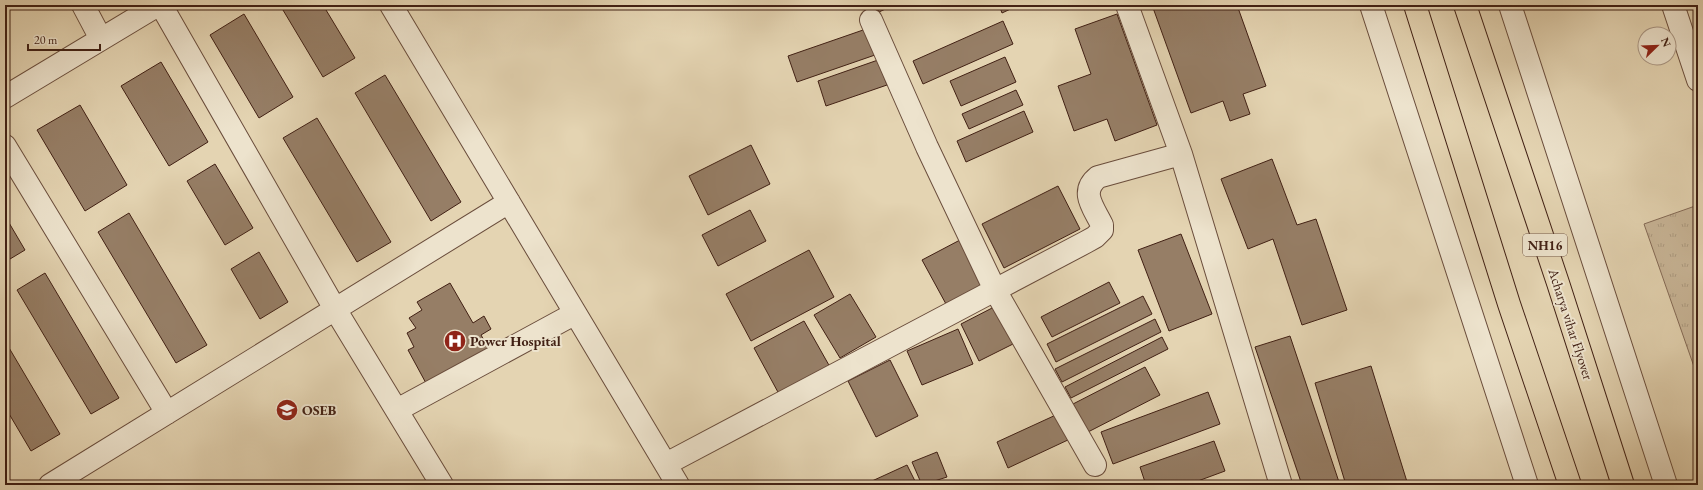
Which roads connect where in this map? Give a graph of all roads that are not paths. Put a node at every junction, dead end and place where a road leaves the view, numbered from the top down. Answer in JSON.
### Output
{"nodes":[{"id":1,"x":83,"y":5,"type":"edge"},
{"id":2,"x":158,"y":5,"type":"edge"},
{"id":3,"x":161,"y":5,"type":"edge"},
{"id":4,"x":391,"y":5,"type":"edge"},
{"id":5,"x":1127,"y":5,"type":"edge"},
{"id":6,"x":1371,"y":5,"type":"edge"},
{"id":7,"x":1414,"y":5,"type":"edge"},
{"id":8,"x":1465,"y":5,"type":"edge"},
{"id":9,"x":1510,"y":5,"type":"edge"},
{"id":10,"x":1673,"y":5,"type":"edge"},
{"id":11,"x":872,"y":20,"type":"dead end"},
{"id":12,"x":101,"y":39,"type":"junction"},
{"id":13,"x":1698,"y":80,"type":"edge"},
{"id":14,"x":5,"y":97,"type":"edge"},
{"id":15,"x":5,"y":146,"type":"edge"},
{"id":16,"x":1181,"y":154,"type":"junction"},
{"id":17,"x":509,"y":202,"type":"junction"},
{"id":18,"x":995,"y":290,"type":"junction"},
{"id":19,"x":335,"y":309,"type":"junction"},
{"id":20,"x":574,"y":314,"type":"junction"},
{"id":21,"x":397,"y":410,"type":"junction"},
{"id":22,"x":167,"y":413,"type":"junction"},
{"id":23,"x":666,"y":464,"type":"junction"},
{"id":24,"x":1095,"y":465,"type":"dead end"},
{"id":25,"x":50,"y":485,"type":"edge"},
{"id":26,"x":442,"y":485,"type":"edge"},
{"id":27,"x":678,"y":485,"type":"edge"},
{"id":28,"x":1280,"y":485,"type":"edge"},
{"id":29,"x":1528,"y":485,"type":"edge"},
{"id":30,"x":1570,"y":485,"type":"edge"},
{"id":31,"x":1623,"y":485,"type":"edge"},
{"id":32,"x":1666,"y":485,"type":"edge"}],
"edges":[{"from":1,"to":12,"type":"street"},
{"from":2,"to":12,"type":"street"},
{"from":3,"to":19,"type":"street"},
{"from":4,"to":17,"type":"street"},
{"from":5,"to":16,"type":"street"},
{"from":6,"to":29,"type":"street"},
{"from":7,"to":30,"type":"highway"},
{"from":8,"to":31,"type":"highway","name":"Acharya vihar Flyover","number":"NH16"},
{"from":9,"to":32,"type":"street"},
{"from":10,"to":13,"type":"street"},
{"from":11,"to":18,"type":"street"},
{"from":12,"to":14,"type":"street"},
{"from":15,"to":22,"type":"street"},
{"from":16,"to":18,"type":"street"},
{"from":16,"to":28,"type":"street"},
{"from":17,"to":19,"type":"street"},
{"from":17,"to":20,"type":"street"},
{"from":18,"to":23,"type":"street"},
{"from":18,"to":24,"type":"street"},
{"from":19,"to":21,"type":"street"},
{"from":19,"to":22,"type":"street"},
{"from":20,"to":21,"type":"street"},
{"from":20,"to":23,"type":"street"},
{"from":21,"to":26,"type":"street"},
{"from":22,"to":25,"type":"street"},
{"from":23,"to":27,"type":"street"}]}
